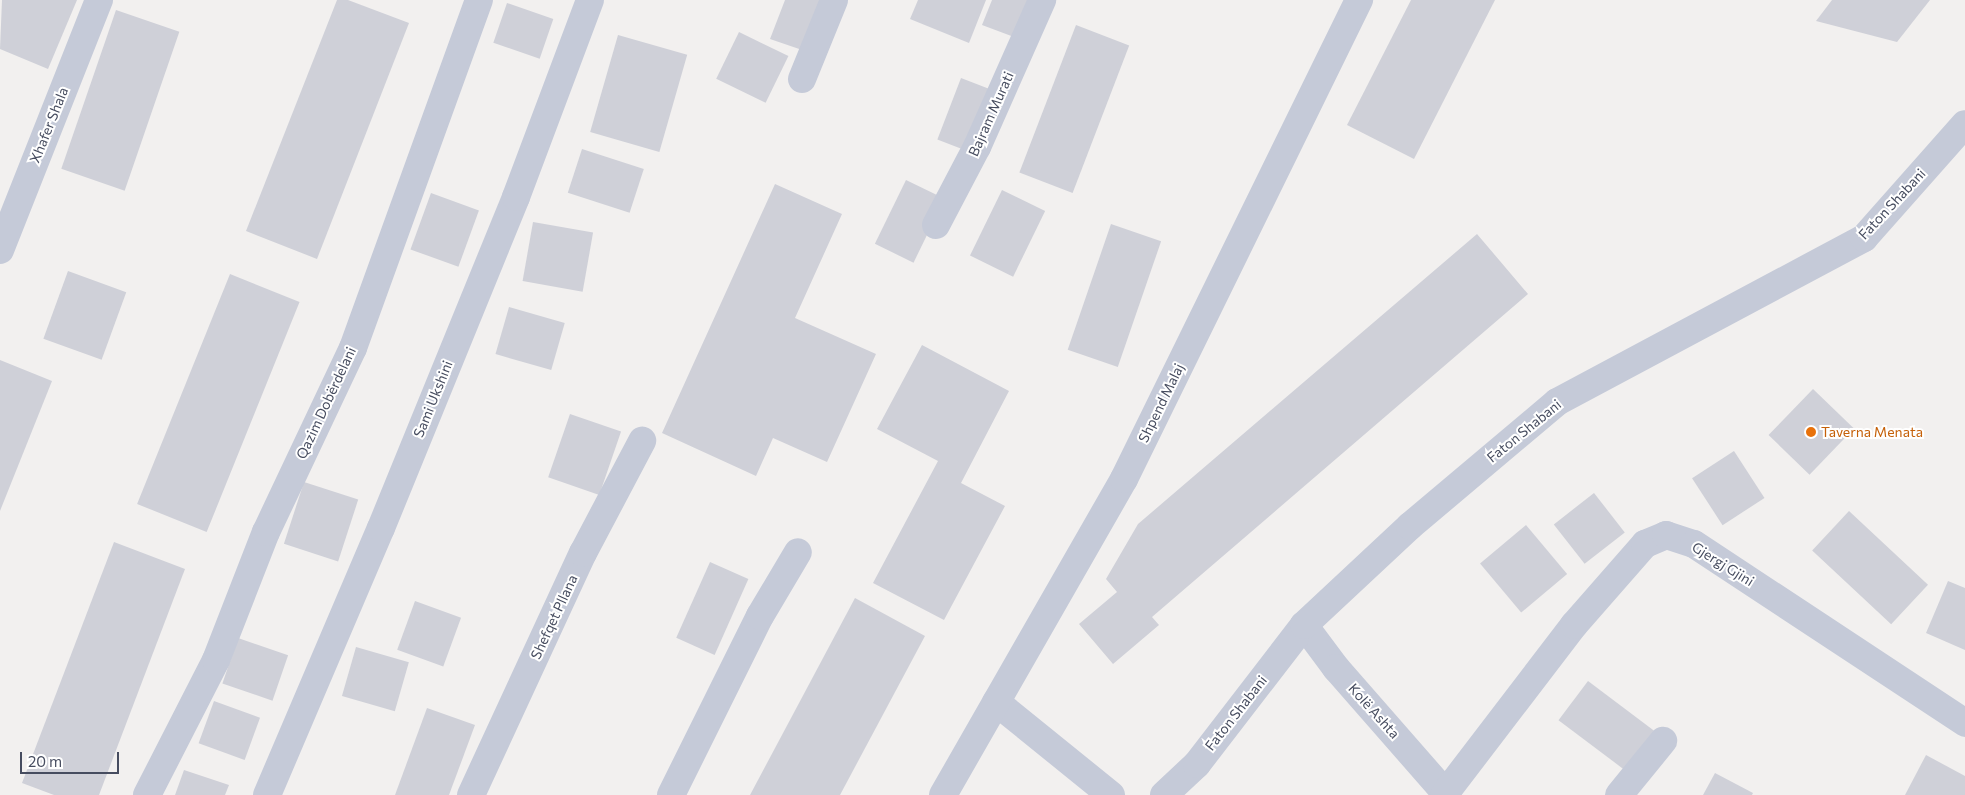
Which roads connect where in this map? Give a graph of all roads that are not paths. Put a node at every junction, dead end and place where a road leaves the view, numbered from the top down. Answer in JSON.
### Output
{"nodes":[{"id":1,"x":99,"y":0,"type":"edge"},
{"id":2,"x":479,"y":0,"type":"edge"},
{"id":3,"x":590,"y":0,"type":"edge"},
{"id":4,"x":834,"y":0,"type":"edge"},
{"id":5,"x":1042,"y":0,"type":"edge"},
{"id":6,"x":1359,"y":0,"type":"edge"},
{"id":7,"x":802,"y":79,"type":"dead end"},
{"id":8,"x":1965,"y":124,"type":"edge"},
{"id":9,"x":936,"y":225,"type":"dead end"},
{"id":10,"x":0,"y":250,"type":"edge"},
{"id":11,"x":642,"y":441,"type":"dead end"},
{"id":12,"x":798,"y":552,"type":"dead end"},
{"id":13,"x":1304,"y":625,"type":"junction"},
{"id":14,"x":996,"y":702,"type":"junction"},
{"id":15,"x":1965,"y":723,"type":"edge"},
{"id":16,"x":1663,"y":741,"type":"dead end"},
{"id":17,"x":1446,"y":794,"type":"edge"},
{"id":18,"x":147,"y":795,"type":"edge"},
{"id":19,"x":267,"y":795,"type":"edge"},
{"id":20,"x":471,"y":795,"type":"edge"},
{"id":21,"x":671,"y":795,"type":"edge"},
{"id":22,"x":943,"y":795,"type":"edge"},
{"id":23,"x":1111,"y":795,"type":"edge"},
{"id":24,"x":1164,"y":795,"type":"edge"},
{"id":25,"x":1619,"y":795,"type":"edge"}],
"edges":[{"from":1,"to":10,"type":"street","name":"Xhafer Shala"},
{"from":2,"to":18,"type":"street","name":"Qazim Dobërdelani"},
{"from":3,"to":19,"type":"street","name":"Sami Ukshini"},
{"from":4,"to":7,"type":"street"},
{"from":5,"to":9,"type":"street","name":"Bajram Murati"},
{"from":6,"to":14,"type":"street","name":"Shpend Malaj"},
{"from":8,"to":13,"type":"street","name":"Faton Shabani"},
{"from":11,"to":20,"type":"street","name":"Shefqet Pllana"},
{"from":12,"to":21,"type":"street"},
{"from":13,"to":17,"type":"street","name":"Kolë Ashta"},
{"from":13,"to":24,"type":"street","name":"Faton Shabani"},
{"from":14,"to":22,"type":"street","name":"Shpend Malaj"},
{"from":14,"to":23,"type":"street"},
{"from":15,"to":17,"type":"street","name":"Gjergj Gjini"},
{"from":16,"to":25,"type":"street"}]}
